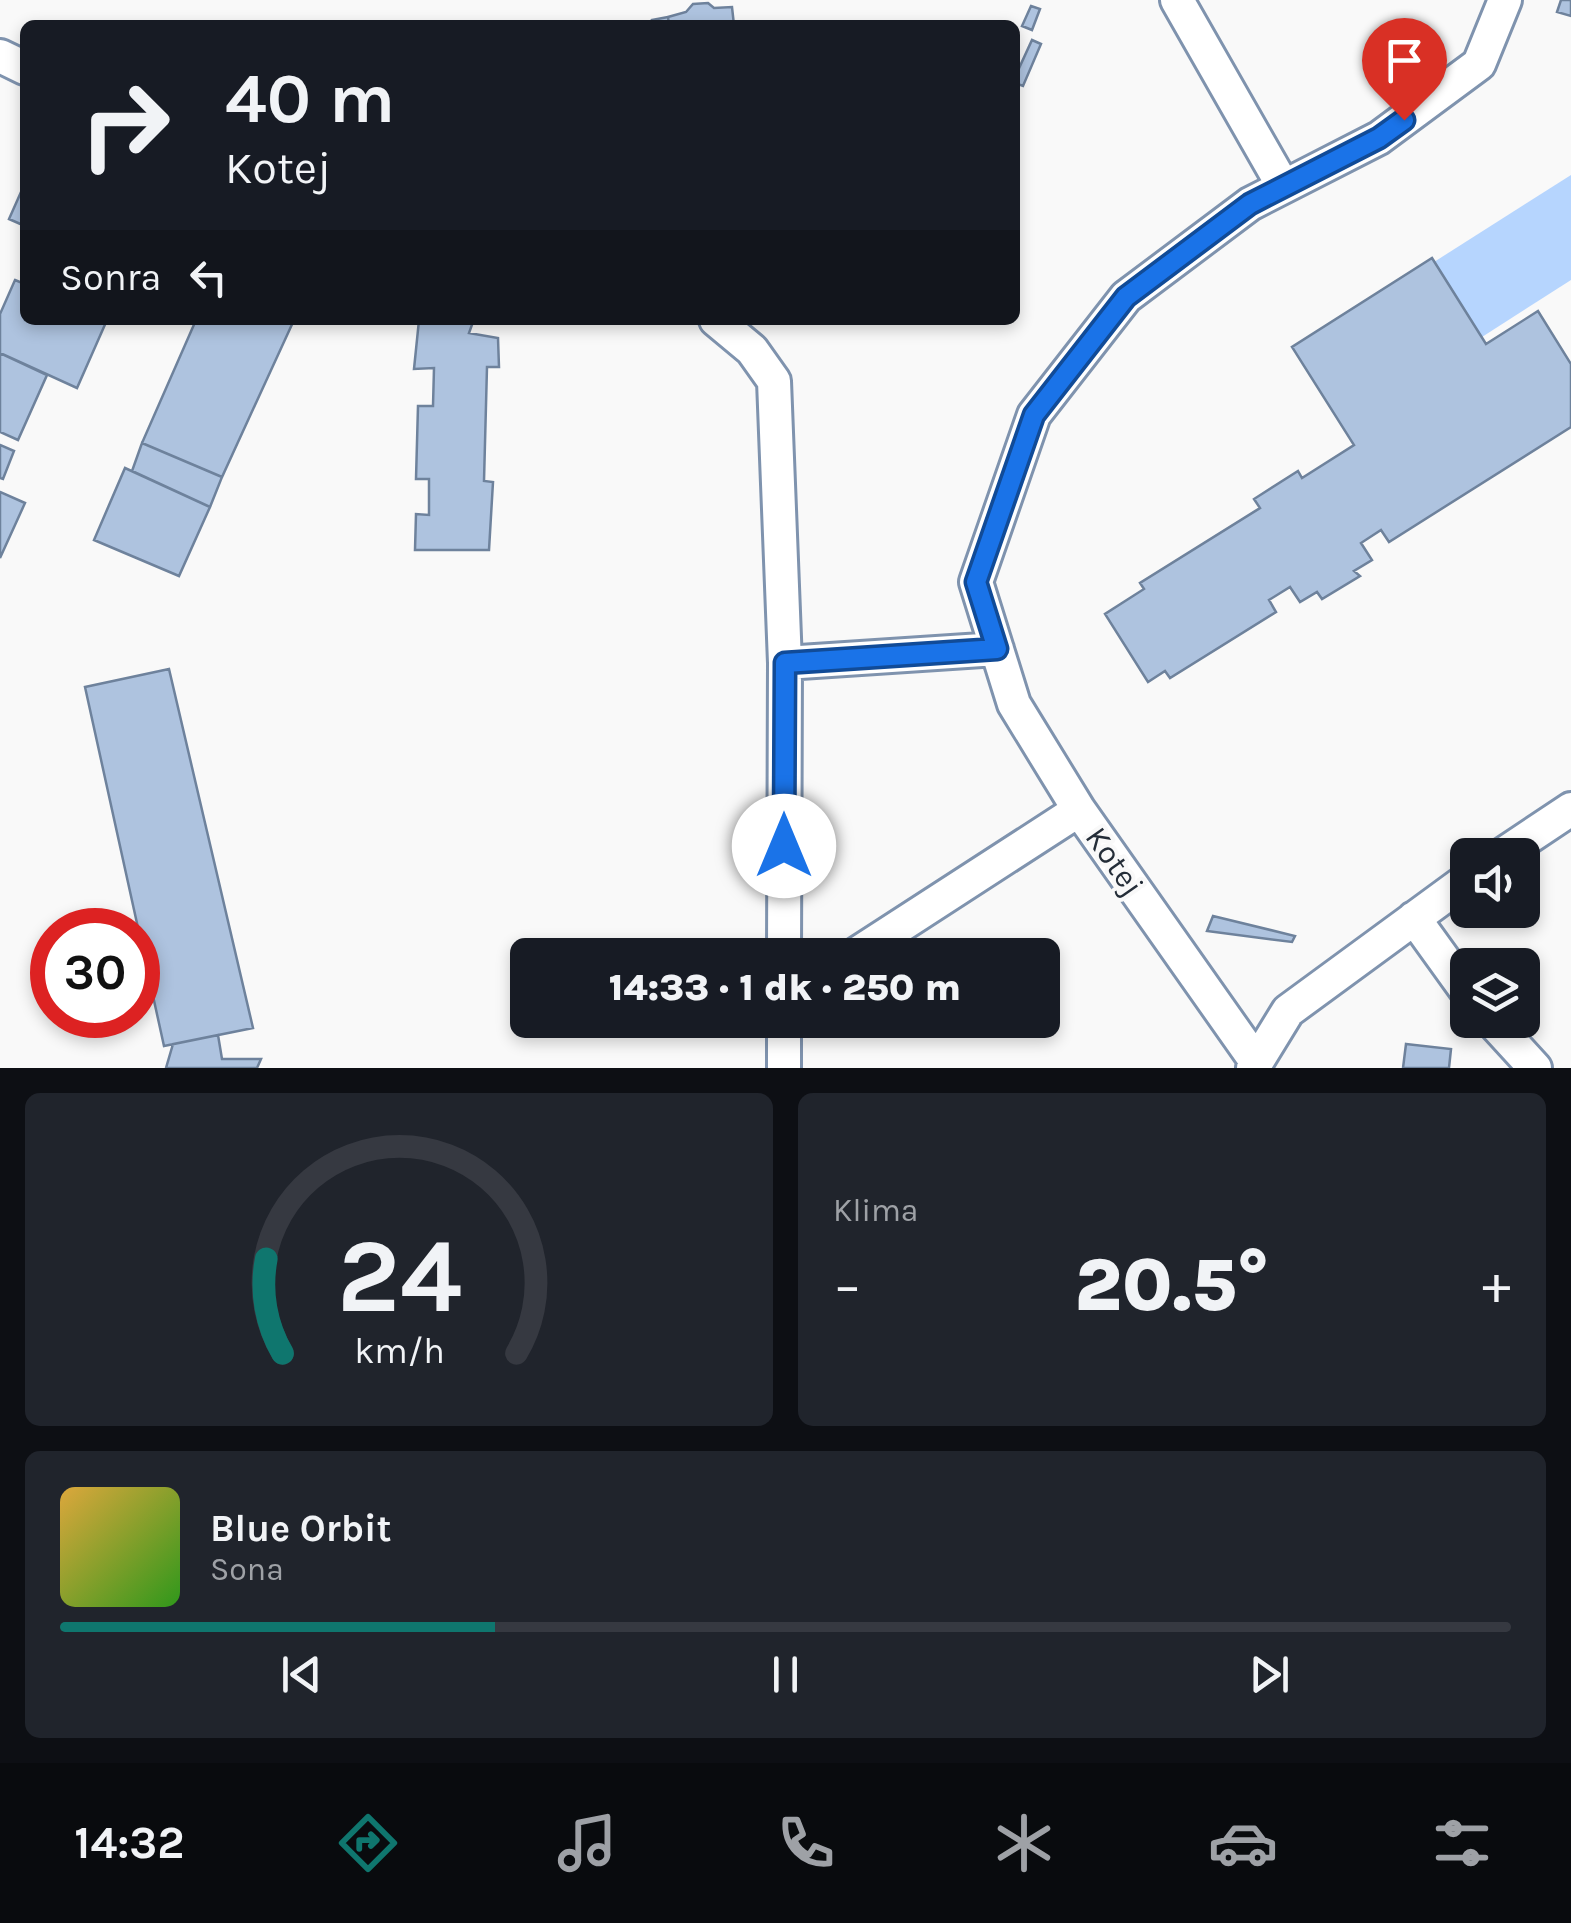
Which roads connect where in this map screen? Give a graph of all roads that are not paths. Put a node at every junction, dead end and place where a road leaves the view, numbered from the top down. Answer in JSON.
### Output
{"nodes":[{"id":1,"x":1178,"y":0,"type":"edge"},
{"id":2,"x":1505,"y":0,"type":"edge"},
{"id":3,"x":1282,"y":184,"type":"junction"},
{"id":4,"x":722,"y":325,"type":"edge"},
{"id":5,"x":997,"y":649,"type":"junction"},
{"id":6,"x":785,"y":663,"type":"junction"},
{"id":7,"x":1571,"y":809,"type":"edge"},
{"id":8,"x":1079,"y":810,"type":"junction"},
{"id":9,"x":1528,"y":838,"type":"edge"},
{"id":10,"x":1450,"y":891,"type":"edge"},
{"id":11,"x":1414,"y":918,"type":"junction"},
{"id":12,"x":784,"y":938,"type":"edge"},
{"id":13,"x":881,"y":938,"type":"edge"},
{"id":14,"x":1450,"y":968,"type":"edge"},
{"id":15,"x":784,"y":1038,"type":"edge"},
{"id":16,"x":1508,"y":1038,"type":"edge"},
{"id":17,"x":1254,"y":1064,"type":"edge"},
{"id":18,"x":784,"y":1068,"type":"edge"},
{"id":19,"x":1535,"y":1068,"type":"edge"}],
"edges":[{"from":1,"to":3,"type":"street"},
{"from":2,"to":3,"type":"street","name":"Kotej"},
{"from":3,"to":5,"type":"street","name":"Kotej"},
{"from":4,"to":6,"type":"street"},
{"from":5,"to":6,"type":"street"},
{"from":5,"to":8,"type":"street","name":"Kotej"},
{"from":6,"to":12,"type":"street"},
{"from":7,"to":9,"type":"street"},
{"from":8,"to":13,"type":"street"},
{"from":8,"to":17,"type":"street","name":"Kotej"},
{"from":10,"to":11,"type":"street"},
{"from":11,"to":14,"type":"street"},
{"from":11,"to":17,"type":"street"},
{"from":15,"to":18,"type":"street"},
{"from":16,"to":19,"type":"street"}]}
